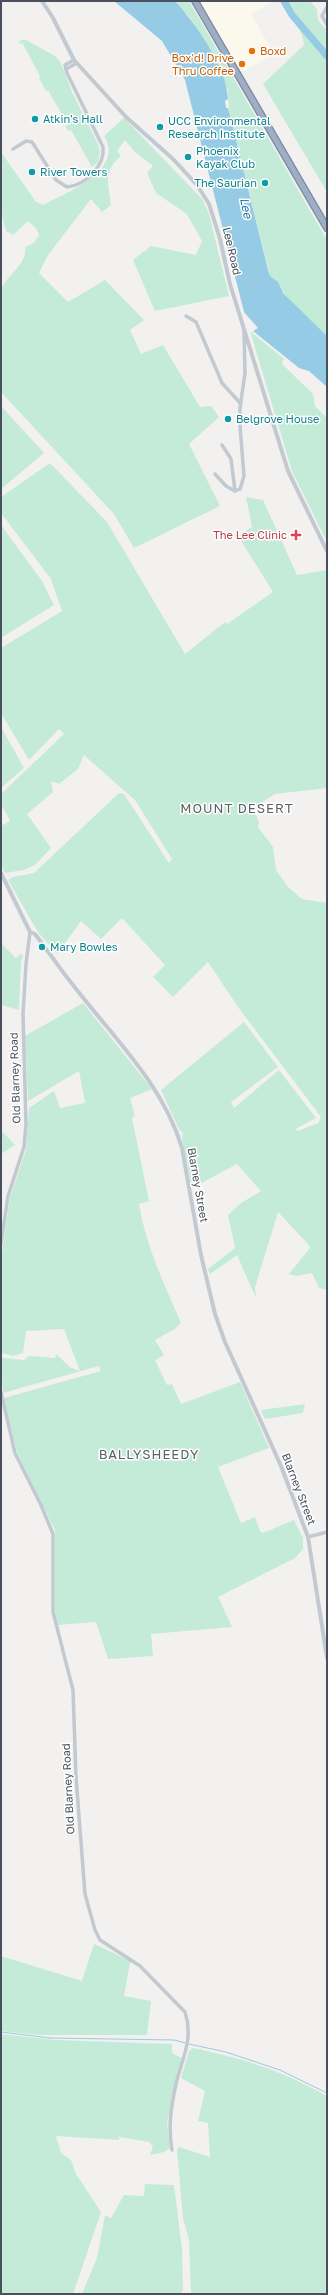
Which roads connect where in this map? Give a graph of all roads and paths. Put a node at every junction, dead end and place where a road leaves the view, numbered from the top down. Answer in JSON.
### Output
{"nodes":[{"id":1,"x":42,"y":1,"type":"edge"},
{"id":2,"x":195,"y":1,"type":"edge"},
{"id":3,"x":327,"y":7,"type":"edge"},
{"id":4,"x":327,"y":25,"type":"edge"},
{"id":5,"x":76,"y":61,"type":"junction"},
{"id":6,"x":12,"y":149,"type":"dead end"},
{"id":7,"x":327,"y":228,"type":"edge"},
{"id":8,"x":186,"y":316,"type":"dead end"},
{"id":9,"x":244,"y":330,"type":"junction"},
{"id":10,"x":240,"y":404,"type":"junction"},
{"id":11,"x":222,"y":445,"type":"dead end"},
{"id":12,"x":215,"y":474,"type":"dead end"},
{"id":13,"x":235,"y":491,"type":"junction"},
{"id":14,"x":327,"y":551,"type":"edge"},
{"id":15,"x":1,"y":873,"type":"edge"},
{"id":16,"x":30,"y":932,"type":"junction"},
{"id":17,"x":1,"y":1244,"type":"edge"},
{"id":18,"x":1,"y":1392,"type":"edge"},
{"id":19,"x":327,"y":1532,"type":"edge"},
{"id":20,"x":308,"y":1537,"type":"junction"},
{"id":21,"x":327,"y":1658,"type":"edge"},
{"id":22,"x":172,"y":2150,"type":"dead end"}],
"edges":[{"from":1,"to":5,"type":"street","name":"Lee Road"},
{"from":2,"to":7,"type":"highway"},
{"from":3,"to":4,"type":"street"},
{"from":5,"to":6,"type":"street"},
{"from":5,"to":9,"type":"street","name":"Lee Road"},
{"from":8,"to":10,"type":"street"},
{"from":9,"to":10,"type":"street"},
{"from":9,"to":14,"type":"street","name":"Lee Road"},
{"from":10,"to":13,"type":"street"},
{"from":11,"to":13,"type":"street"},
{"from":12,"to":13,"type":"street"},
{"from":15,"to":16,"type":"street","name":"Blarney Street"},
{"from":16,"to":17,"type":"street","name":"Old Blarney Road"},
{"from":16,"to":20,"type":"street","name":"Blarney Street"},
{"from":18,"to":22,"type":"street","name":"Old Blarney Road"},
{"from":19,"to":20,"type":"street"},
{"from":20,"to":21,"type":"street","name":"Blarney Street"}]}
